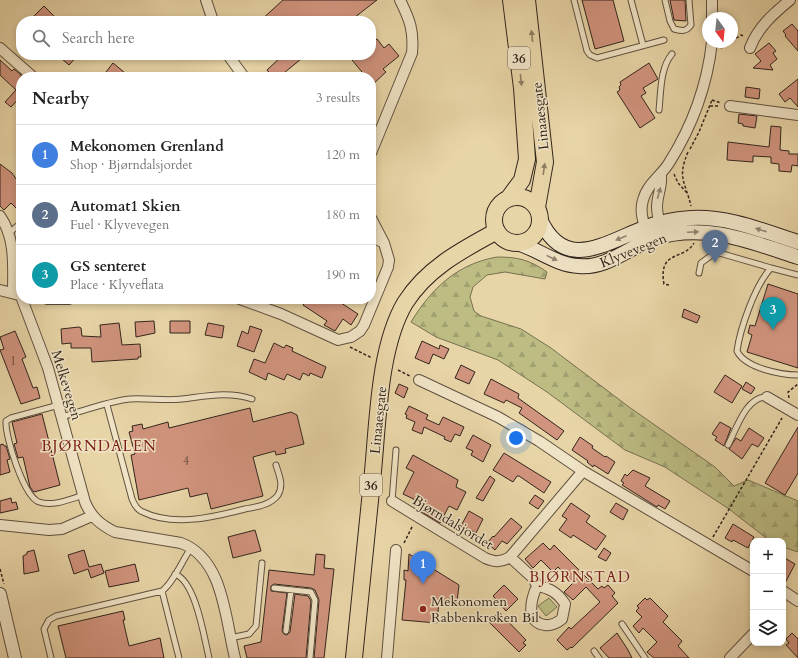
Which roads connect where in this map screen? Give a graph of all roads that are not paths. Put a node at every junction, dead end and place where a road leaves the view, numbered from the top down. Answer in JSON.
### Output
{"nodes":[{"id":1,"x":206,"y":0,"type":"edge"},
{"id":2,"x":400,"y":0,"type":"edge"},
{"id":3,"x":511,"y":0,"type":"edge"},
{"id":4,"x":527,"y":0,"type":"edge"},
{"id":5,"x":574,"y":0,"type":"edge"},
{"id":6,"x":631,"y":0,"type":"edge"},
{"id":7,"x":665,"y":0,"type":"edge"},
{"id":8,"x":689,"y":0,"type":"edge"},
{"id":9,"x":712,"y":0,"type":"edge"},
{"id":10,"x":790,"y":0,"type":"edge"},
{"id":11,"x":712,"y":12,"type":"edge"},
{"id":12,"x":211,"y":16,"type":"edge"},
{"id":13,"x":664,"y":40,"type":"dead end"},
{"id":14,"x":643,"y":45,"type":"junction"},
{"id":15,"x":0,"y":48,"type":"edge"},
{"id":16,"x":711,"y":48,"type":"edge"},
{"id":17,"x":750,"y":48,"type":"dead end"},
{"id":18,"x":672,"y":54,"type":"dead end"},
{"id":19,"x":232,"y":60,"type":"edge"},
{"id":20,"x":27,"y":72,"type":"edge"},
{"id":21,"x":240,"y":72,"type":"edge"},
{"id":22,"x":730,"y":106,"type":"road end"},
{"id":23,"x":659,"y":110,"type":"dead end"},
{"id":24,"x":797,"y":114,"type":"edge"},
{"id":25,"x":376,"y":141,"type":"edge"},
{"id":26,"x":661,"y":176,"type":"junction"},
{"id":27,"x":508,"y":199,"type":"junction"},
{"id":28,"x":539,"y":213,"type":"junction"},
{"id":29,"x":0,"y":216,"type":"edge"},
{"id":30,"x":659,"y":224,"type":"junction"},
{"id":31,"x":16,"y":227,"type":"edge"},
{"id":32,"x":376,"y":228,"type":"edge"},
{"id":33,"x":645,"y":228,"type":"junction"},
{"id":34,"x":497,"y":231,"type":"junction"},
{"id":35,"x":9,"y":233,"type":"junction"},
{"id":36,"x":655,"y":238,"type":"junction"},
{"id":37,"x":376,"y":239,"type":"edge"},
{"id":38,"x":798,"y":242,"type":"edge"},
{"id":39,"x":384,"y":243,"type":"junction"},
{"id":40,"x":517,"y":243,"type":"junction"},
{"id":41,"x":798,"y":257,"type":"edge"},
{"id":42,"x":771,"y":268,"type":"junction"},
{"id":43,"x":699,"y":273,"type":"dead end"},
{"id":44,"x":798,"y":275,"type":"edge"},
{"id":45,"x":16,"y":285,"type":"edge"},
{"id":46,"x":0,"y":290,"type":"edge"},
{"id":47,"x":16,"y":294,"type":"edge"},
{"id":48,"x":376,"y":297,"type":"edge"},
{"id":49,"x":24,"y":304,"type":"edge"},
{"id":50,"x":254,"y":304,"type":"edge"},
{"id":51,"x":373,"y":304,"type":"edge"},
{"id":52,"x":798,"y":375,"type":"edge"},
{"id":53,"x":419,"y":380,"type":"road end"},
{"id":54,"x":767,"y":397,"type":"joint"},
{"id":55,"x":252,"y":399,"type":"dead end"},
{"id":56,"x":58,"y":405,"type":"junction"},
{"id":57,"x":107,"y":405,"type":"junction"},
{"id":58,"x":793,"y":412,"type":"edge"},
{"id":59,"x":62,"y":417,"type":"junction"},
{"id":60,"x":728,"y":446,"type":"dead end"},
{"id":61,"x":396,"y":450,"type":"dead end"},
{"id":62,"x":276,"y":466,"type":"dead end"},
{"id":63,"x":583,"y":471,"type":"junction"},
{"id":64,"x":84,"y":496,"type":"junction"},
{"id":65,"x":392,"y":501,"type":"joint"},
{"id":66,"x":92,"y":516,"type":"junction"},
{"id":67,"x":0,"y":525,"type":"edge"},
{"id":68,"x":192,"y":547,"type":"junction"},
{"id":69,"x":396,"y":550,"type":"road end"},
{"id":70,"x":510,"y":556,"type":"junction"},
{"id":71,"x":262,"y":563,"type":"dead end"},
{"id":72,"x":750,"y":570,"type":"edge"},
{"id":73,"x":175,"y":574,"type":"junction"},
{"id":74,"x":537,"y":586,"type":"dead end"},
{"id":75,"x":274,"y":588,"type":"dead end"},
{"id":76,"x":291,"y":590,"type":"junction"},
{"id":77,"x":162,"y":591,"type":"junction"},
{"id":78,"x":0,"y":594,"type":"edge"},
{"id":79,"x":622,"y":624,"type":"dead end"},
{"id":80,"x":286,"y":631,"type":"dead end"},
{"id":81,"x":750,"y":637,"type":"edge"},
{"id":82,"x":230,"y":638,"type":"junction"},
{"id":83,"x":594,"y":651,"type":"dead end"},
{"id":84,"x":233,"y":657,"type":"edge"},
{"id":85,"x":15,"y":658,"type":"edge"},
{"id":86,"x":51,"y":658,"type":"edge"},
{"id":87,"x":179,"y":658,"type":"edge"},
{"id":88,"x":209,"y":658,"type":"edge"},
{"id":89,"x":310,"y":658,"type":"edge"},
{"id":90,"x":354,"y":658,"type":"edge"},
{"id":91,"x":387,"y":658,"type":"edge"},
{"id":92,"x":598,"y":658,"type":"edge"},
{"id":93,"x":645,"y":658,"type":"edge"},
{"id":94,"x":730,"y":658,"type":"edge"}],
"edges":[{"from":1,"to":12,"type":"street"},
{"from":2,"to":25,"type":"street"},
{"from":3,"to":27,"type":"highway","name":"Linaaesgate","number":"36","one_way":true},
{"from":28,"to":4,"type":"highway","name":"Linaaesgate","number":"36","one_way":true},
{"from":5,"to":14,"type":"lane"},
{"from":6,"to":14,"type":"lane"},
{"from":7,"to":8,"type":"lane"},
{"from":9,"to":11,"type":"street"},
{"from":10,"to":17,"type":"street"},
{"from":13,"to":14,"type":"lane"},
{"from":15,"to":20,"type":"street"},
{"from":16,"to":26,"type":"street"},
{"from":18,"to":23,"type":"lane"},
{"from":19,"to":21,"type":"street"},
{"from":22,"to":24,"type":"street"},
{"from":30,"to":26,"type":"street","one_way":true},
{"from":26,"to":33,"type":"street"},
{"from":27,"to":28,"type":"highway"},
{"from":27,"to":34,"type":"highway","name":"Linaaesgate","number":"36"},
{"from":33,"to":28,"type":"main road","name":"Klyvevegen","one_way":true},
{"from":28,"to":40,"type":"highway","name":"Linaaesgate","number":"36"},
{"from":29,"to":35,"type":"street"},
{"from":30,"to":33,"type":"main road","name":"Klyvevegen"},
{"from":30,"to":36,"type":"street"},
{"from":38,"to":30,"type":"main road","name":"Klyvevegen","one_way":true},
{"from":31,"to":35,"type":"lane"},
{"from":32,"to":39,"type":"street"},
{"from":33,"to":36,"type":"street"},
{"from":34,"to":40,"type":"highway"},
{"from":34,"to":90,"type":"highway","name":"Linaaesgate","number":"36"},
{"from":35,"to":45,"type":"street"},
{"from":40,"to":36,"type":"main road","name":"Klyvevegen","one_way":true},
{"from":36,"to":41,"type":"main road","name":"Klyvevegen","one_way":true},
{"from":37,"to":39,"type":"street"},
{"from":39,"to":48,"type":"street"},
{"from":42,"to":43,"type":"lane"},
{"from":42,"to":44,"type":"lane"},
{"from":42,"to":52,"type":"lane"},
{"from":46,"to":47,"type":"street"},
{"from":49,"to":56,"type":"street","name":"Melkevegen"},
{"from":50,"to":51,"type":"street"},
{"from":53,"to":63,"type":"street"},
{"from":54,"to":58,"type":"street"},
{"from":54,"to":60,"type":"lane"},
{"from":55,"to":57,"type":"lane"},
{"from":56,"to":59,"type":"street","name":"Melkevegen"},
{"from":56,"to":64,"type":"lane"},
{"from":57,"to":59,"type":"lane"},
{"from":57,"to":62,"type":"lane"},
{"from":59,"to":64,"type":"street","name":"Melkevegen"},
{"from":61,"to":65,"type":"lane","name":"Bjørndalsjordet"},
{"from":63,"to":70,"type":"street","name":"Bjørndalsjordet"},
{"from":63,"to":72,"type":"street"},
{"from":64,"to":66,"type":"street","name":"Melkevegen"},
{"from":65,"to":70,"type":"street","name":"Bjørndalsjordet"},
{"from":66,"to":67,"type":"street"},
{"from":66,"to":68,"type":"street","name":"Melkevegen"},
{"from":68,"to":73,"type":"lane"},
{"from":68,"to":82,"type":"street","name":"Melkevegen"},
{"from":69,"to":91,"type":"street"},
{"from":70,"to":74,"type":"street"},
{"from":71,"to":82,"type":"lane"},
{"from":73,"to":77,"type":"lane"},
{"from":73,"to":88,"type":"lane"},
{"from":75,"to":76,"type":"lane"},
{"from":76,"to":80,"type":"lane"},
{"from":76,"to":89,"type":"lane"},
{"from":77,"to":86,"type":"lane"},
{"from":77,"to":87,"type":"lane"},
{"from":78,"to":85,"type":"street"},
{"from":79,"to":93,"type":"lane"},
{"from":81,"to":94,"type":"street"},
{"from":82,"to":84,"type":"street","name":"Melkevegen"},
{"from":83,"to":92,"type":"lane"}]}
